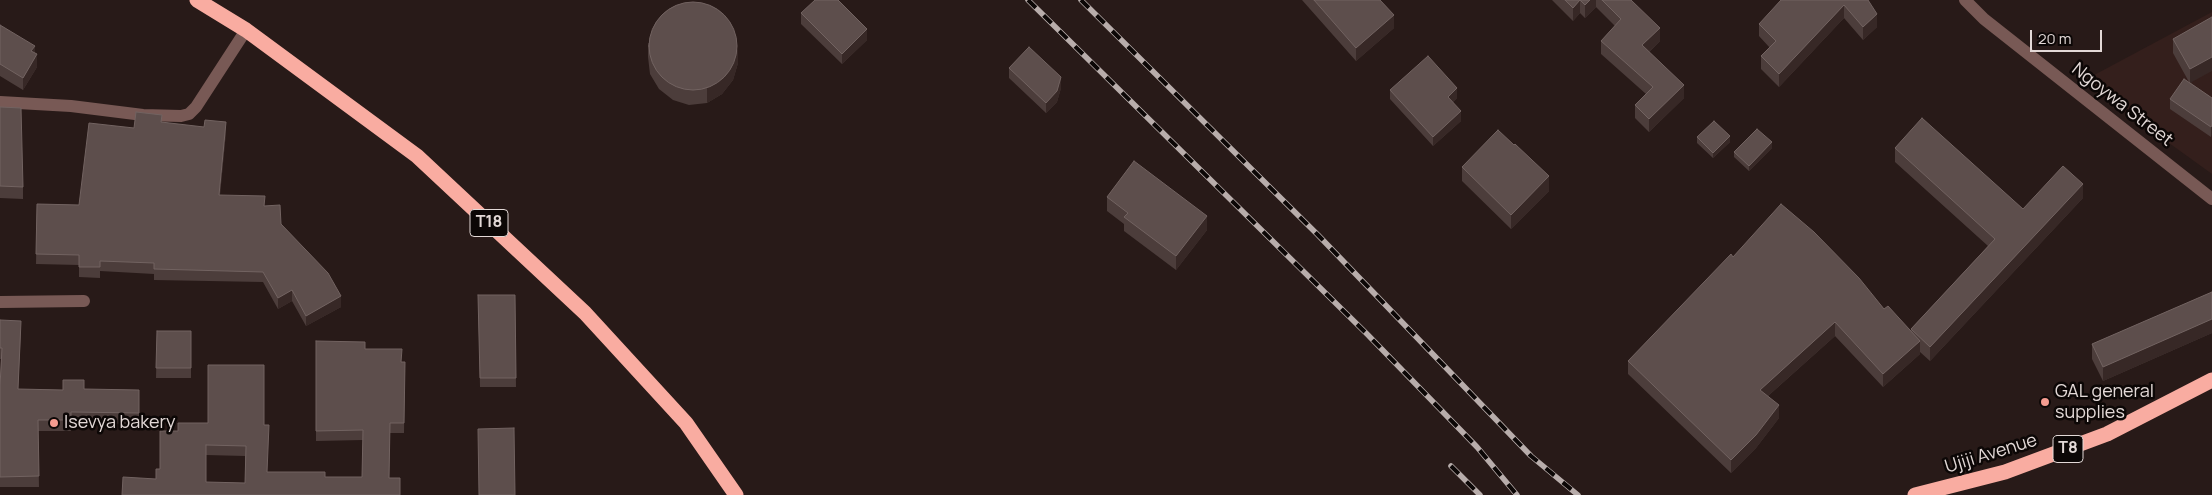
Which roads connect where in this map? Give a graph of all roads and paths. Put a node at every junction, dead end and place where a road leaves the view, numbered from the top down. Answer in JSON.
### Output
{"nodes":[{"id":1,"x":197,"y":0,"type":"edge"},
{"id":2,"x":1965,"y":0,"type":"edge"},
{"id":3,"x":246,"y":30,"type":"junction"},
{"id":4,"x":0,"y":102,"type":"edge"},
{"id":5,"x":2212,"y":199,"type":"edge"},
{"id":6,"x":84,"y":301,"type":"dead end"},
{"id":7,"x":0,"y":302,"type":"edge"},
{"id":8,"x":2212,"y":380,"type":"edge"},
{"id":9,"x":736,"y":495,"type":"edge"},
{"id":10,"x":1915,"y":495,"type":"edge"}],
"edges":[{"from":1,"to":3,"type":"highway","number":"T18"},
{"from":2,"to":5,"type":"street","name":"Ngoywa Street"},
{"from":3,"to":4,"type":"street"},
{"from":3,"to":9,"type":"highway","number":"T18"},
{"from":6,"to":7,"type":"street"},
{"from":8,"to":10,"type":"highway","name":"Ujiji Avenue","number":"T8"}]}
